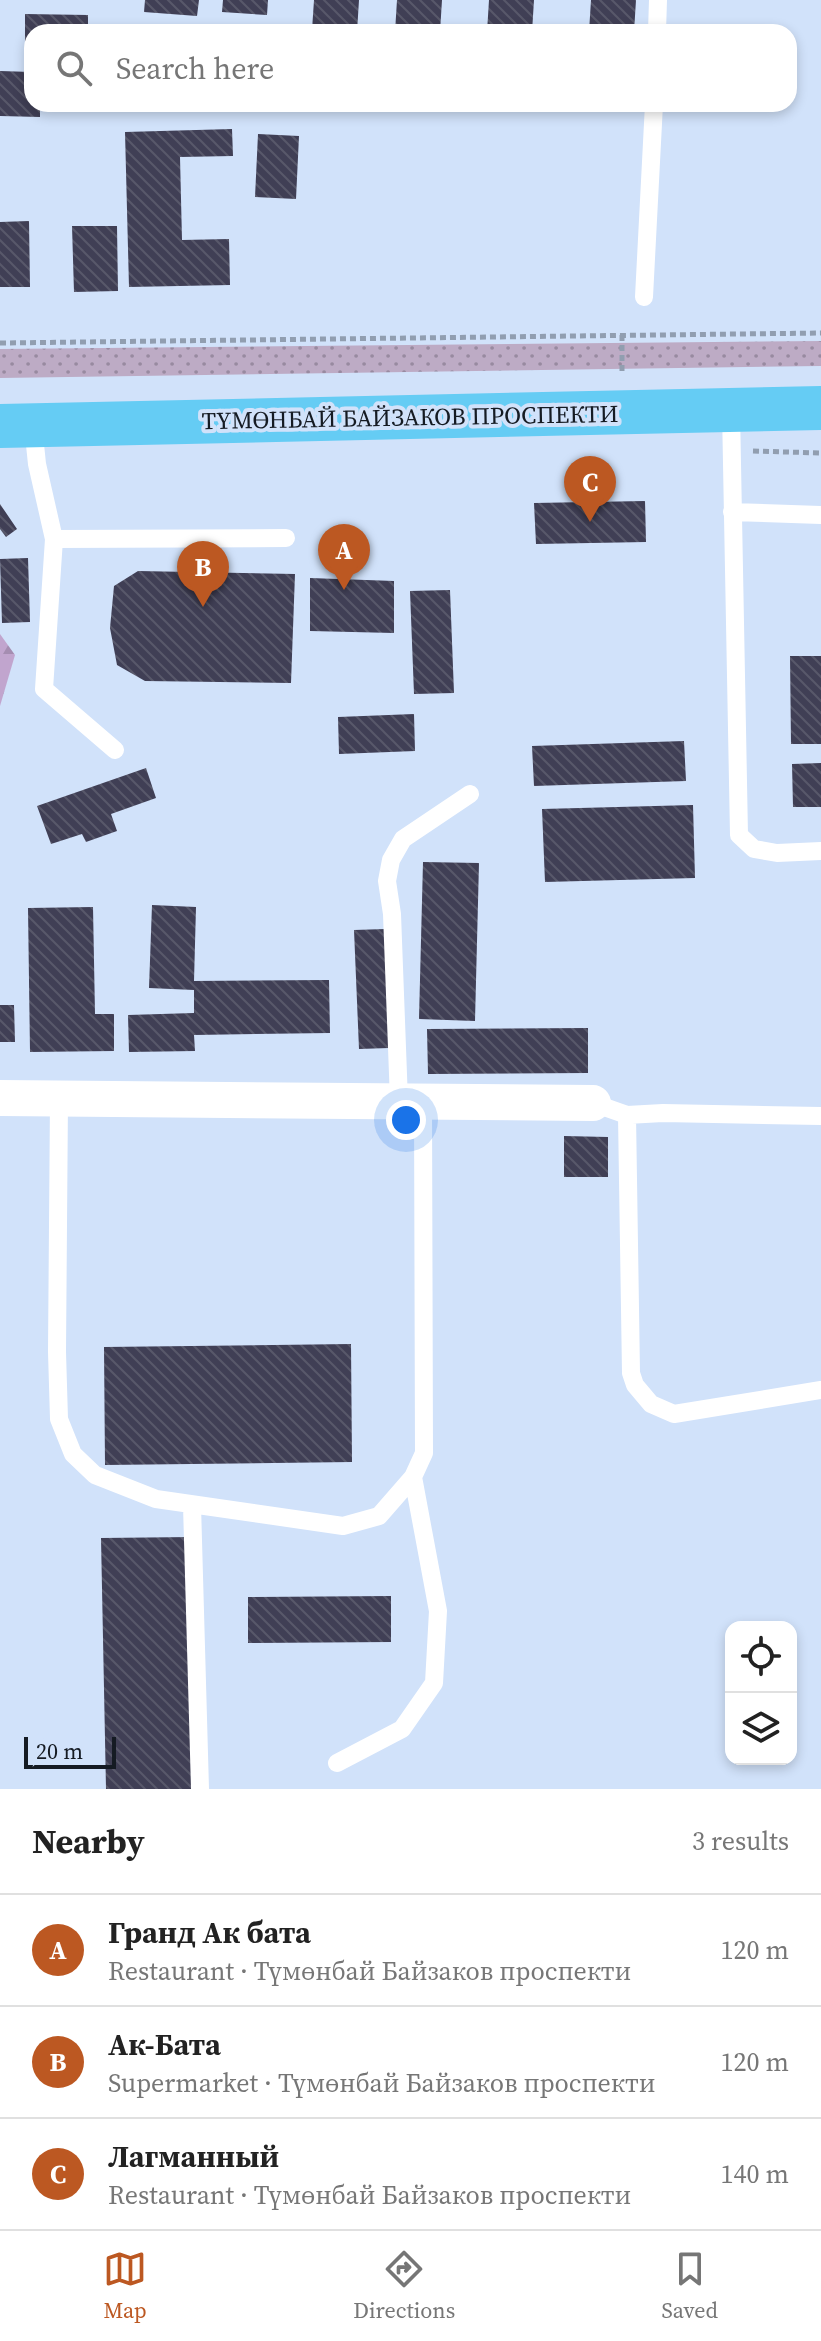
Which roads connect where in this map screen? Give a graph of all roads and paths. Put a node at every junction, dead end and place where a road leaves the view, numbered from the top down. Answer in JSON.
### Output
{"nodes":[{"id":1,"x":658,"y":0,"type":"edge"},
{"id":2,"x":657,"y":24,"type":"edge"},
{"id":3,"x":654,"y":112,"type":"edge"},
{"id":4,"x":644,"y":297,"type":"dead end"},
{"id":5,"x":821,"y":333,"type":"edge"},
{"id":6,"x":622,"y":335,"type":"junction"},
{"id":7,"x":0,"y":343,"type":"edge"},
{"id":8,"x":622,"y":371,"type":"dead end"},
{"id":9,"x":821,"y":408,"type":"edge"},
{"id":10,"x":731,"y":410,"type":"junction"},
{"id":11,"x":17,"y":426,"type":"edge"},
{"id":12,"x":732,"y":512,"type":"junction"},
{"id":13,"x":821,"y":515,"type":"edge"},
{"id":14,"x":286,"y":538,"type":"dead end"},
{"id":15,"x":54,"y":539,"type":"junction"},
{"id":16,"x":115,"y":750,"type":"dead end"},
{"id":17,"x":470,"y":794,"type":"dead end"},
{"id":18,"x":821,"y":851,"type":"edge"},
{"id":19,"x":0,"y":1098,"type":"edge"},
{"id":20,"x":59,"y":1098,"type":"junction"},
{"id":21,"x":411,"y":1101,"type":"junction"},
{"id":22,"x":593,"y":1103,"type":"joint"},
{"id":23,"x":627,"y":1115,"type":"junction"},
{"id":24,"x":821,"y":1116,"type":"edge"},
{"id":25,"x":821,"y":1390,"type":"edge"},
{"id":26,"x":413,"y":1477,"type":"junction"},
{"id":27,"x":192,"y":1505,"type":"junction"},
{"id":28,"x":337,"y":1763,"type":"dead end"},
{"id":29,"x":200,"y":1789,"type":"edge"}],
"edges":[{"from":1,"to":2,"type":"lane"},
{"from":3,"to":4,"type":"lane"},
{"from":5,"to":6,"type":"path"},
{"from":6,"to":7,"type":"path"},
{"from":6,"to":8,"type":"path"},
{"from":9,"to":10,"type":"highway","name":"ТҮМӨНБАЙ БАЙЗАКОВ ПРОСПЕКТИ"},
{"from":10,"to":11,"type":"highway","name":"ТҮМӨНБАЙ БАЙЗАКОВ ПРОСПЕКТИ"},
{"from":10,"to":12,"type":"lane"},
{"from":11,"to":15,"type":"lane"},
{"from":12,"to":13,"type":"lane"},
{"from":12,"to":18,"type":"lane"},
{"from":14,"to":15,"type":"lane"},
{"from":15,"to":16,"type":"lane"},
{"from":17,"to":21,"type":"lane"},
{"from":19,"to":20,"type":"street"},
{"from":20,"to":21,"type":"street"},
{"from":20,"to":27,"type":"lane"},
{"from":21,"to":22,"type":"street"},
{"from":21,"to":26,"type":"lane"},
{"from":22,"to":23,"type":"lane"},
{"from":23,"to":24,"type":"lane"},
{"from":23,"to":25,"type":"lane"},
{"from":26,"to":27,"type":"lane"},
{"from":26,"to":28,"type":"lane"},
{"from":27,"to":29,"type":"lane"}]}
